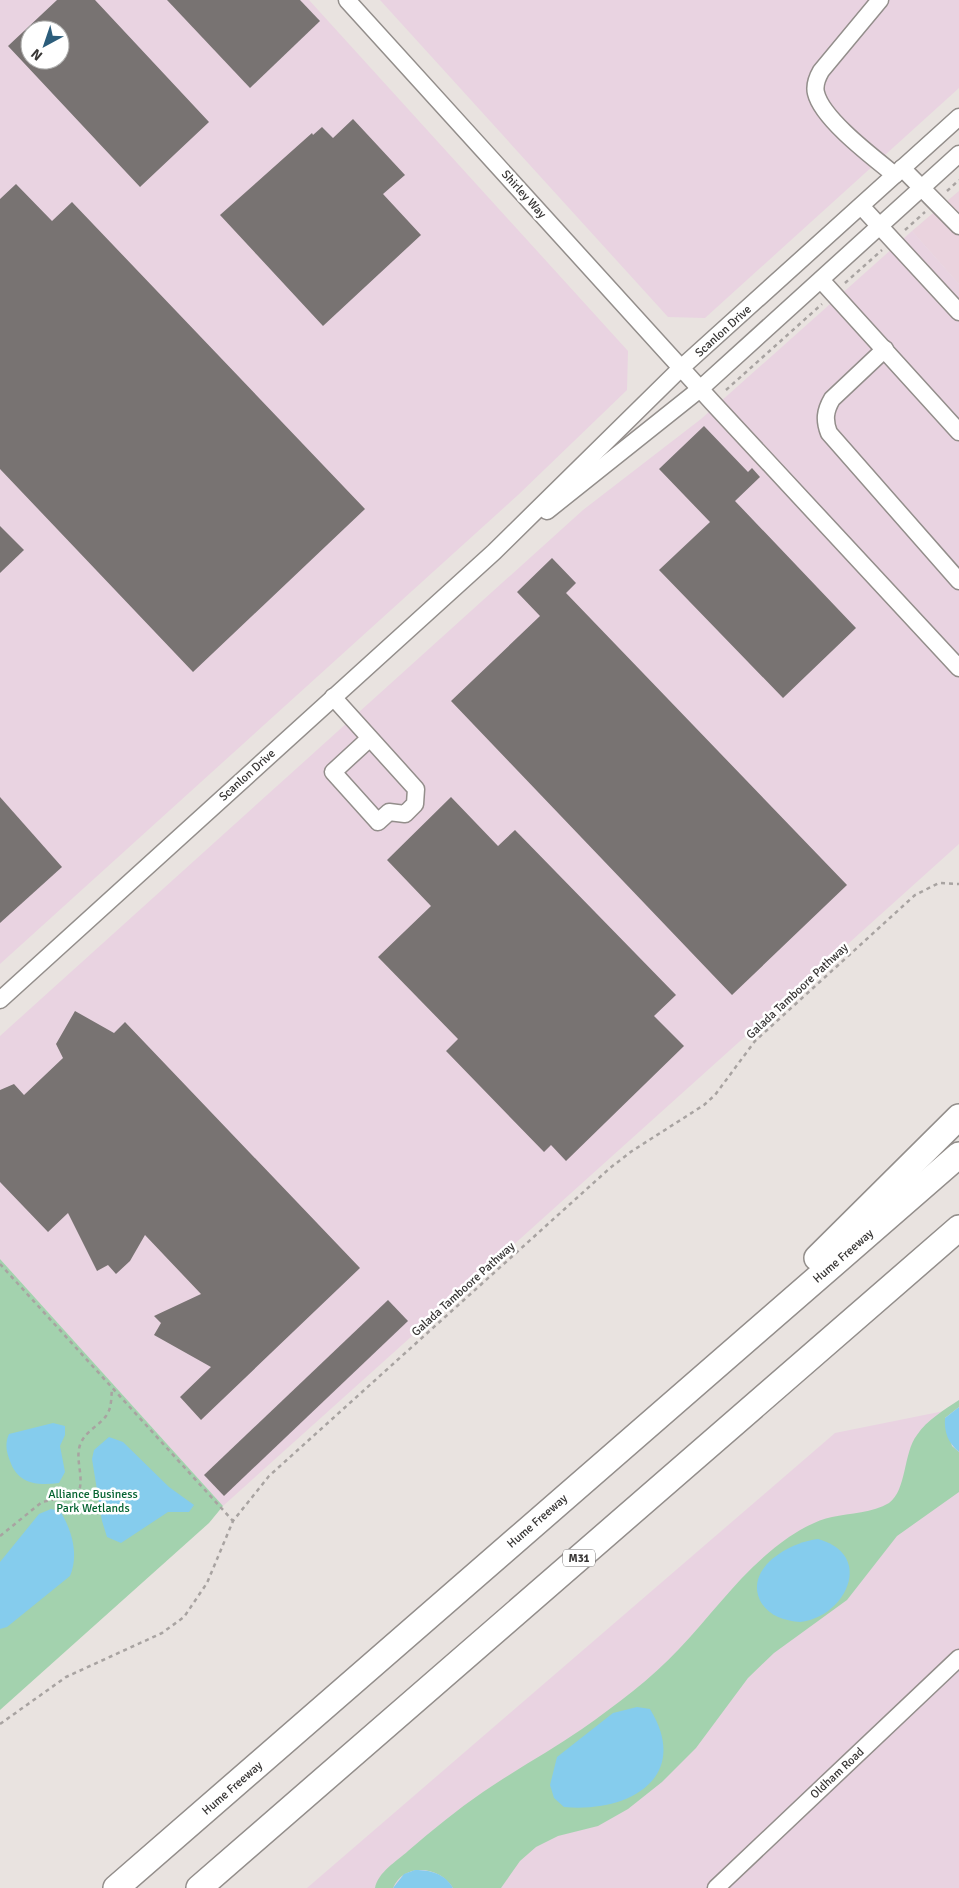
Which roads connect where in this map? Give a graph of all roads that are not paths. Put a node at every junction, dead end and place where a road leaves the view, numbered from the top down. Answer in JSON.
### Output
{"nodes":[{"id":1,"x":347,"y":0,"type":"edge"},
{"id":2,"x":880,"y":0,"type":"edge"},
{"id":3,"x":959,"y":117,"type":"edge"},
{"id":4,"x":959,"y":154,"type":"edge"},
{"id":5,"x":899,"y":172,"type":"junction"},
{"id":6,"x":922,"y":189,"type":"junction"},
{"id":7,"x":861,"y":206,"type":"junction"},
{"id":8,"x":959,"y":226,"type":"edge"},
{"id":9,"x":880,"y":227,"type":"junction"},
{"id":10,"x":821,"y":280,"type":"junction"},
{"id":11,"x":959,"y":312,"type":"edge"},
{"id":12,"x":885,"y":350,"type":"junction"},
{"id":13,"x":681,"y":368,"type":"junction"},
{"id":14,"x":700,"y":389,"type":"junction"},
{"id":15,"x":959,"y":432,"type":"edge"},
{"id":16,"x":494,"y":552,"type":"junction"},
{"id":17,"x":959,"y":580,"type":"edge"},
{"id":18,"x":959,"y":668,"type":"edge"},
{"id":19,"x":333,"y":697,"type":"junction"},
{"id":20,"x":370,"y":738,"type":"junction"},
{"id":21,"x":0,"y":1000,"type":"edge"},
{"id":22,"x":959,"y":1117,"type":"edge"},
{"id":23,"x":959,"y":1155,"type":"edge"},
{"id":24,"x":959,"y":1228,"type":"edge"},
{"id":25,"x":682,"y":1395,"type":"junction"},
{"id":26,"x":959,"y":1658,"type":"edge"},
{"id":27,"x":116,"y":1888,"type":"edge"},
{"id":28,"x":199,"y":1888,"type":"edge"},
{"id":29,"x":716,"y":1888,"type":"edge"}],
"edges":[{"from":1,"to":13,"type":"street","name":"Shirley Way"},
{"from":2,"to":5,"type":"street"},
{"from":3,"to":5,"type":"street","name":"Scanlon Drive"},
{"from":4,"to":6,"type":"street","name":"Scanlon Drive"},
{"from":5,"to":6,"type":"street"},
{"from":5,"to":7,"type":"street","name":"Scanlon Drive"},
{"from":6,"to":8,"type":"street"},
{"from":6,"to":9,"type":"street","name":"Scanlon Drive"},
{"from":7,"to":9,"type":"street"},
{"from":7,"to":13,"type":"street","name":"Scanlon Drive"},
{"from":9,"to":10,"type":"street","name":"Scanlon Drive"},
{"from":9,"to":11,"type":"street"},
{"from":10,"to":12,"type":"street"},
{"from":10,"to":14,"type":"street","name":"Scanlon Drive"},
{"from":12,"to":15,"type":"street"},
{"from":12,"to":17,"type":"street"},
{"from":13,"to":14,"type":"street","name":"Shirley Way"},
{"from":13,"to":16,"type":"street","name":"Scanlon Drive"},
{"from":14,"to":16,"type":"street","name":"Scanlon Drive"},
{"from":14,"to":18,"type":"street","name":"Shirley Way"},
{"from":16,"to":19,"type":"street","name":"Scanlon Drive"},
{"from":19,"to":20,"type":"street"},
{"from":19,"to":21,"type":"street","name":"Scanlon Drive"},
{"from":20,"to":20,"type":"street"},
{"from":22,"to":25,"type":"highway"},
{"from":23,"to":25,"type":"highway","name":"Hume Freeway"},
{"from":24,"to":28,"type":"highway","number":"M31"},
{"from":25,"to":27,"type":"highway","name":"Hume Freeway"},
{"from":26,"to":29,"type":"street","name":"Oldham Road"}]}
